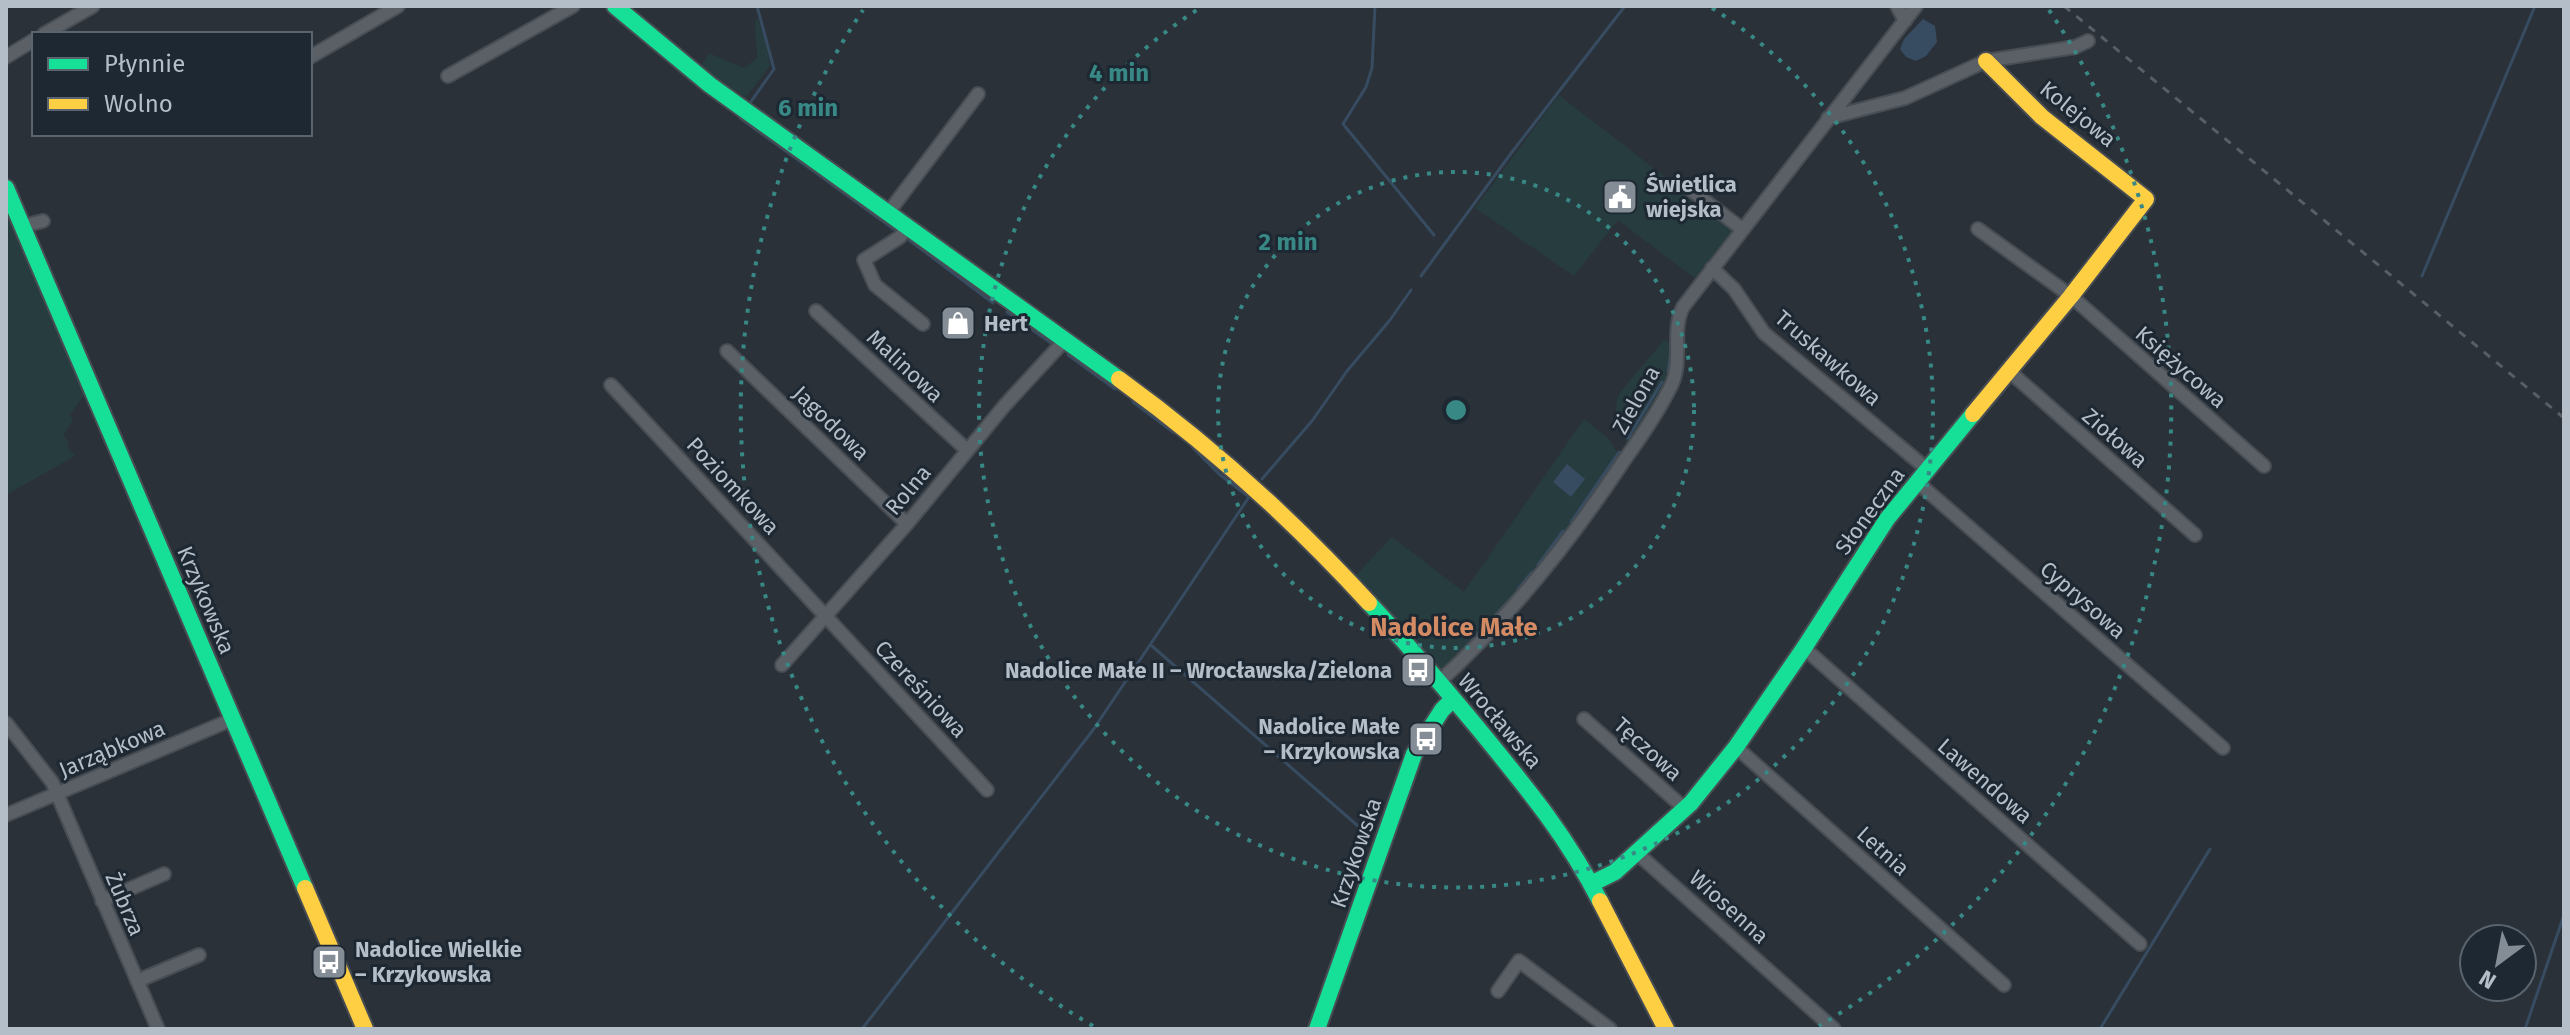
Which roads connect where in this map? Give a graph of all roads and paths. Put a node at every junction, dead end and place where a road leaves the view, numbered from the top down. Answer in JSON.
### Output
{"nodes":[{"id":1,"x":93,"y":6,"type":"edge"},
{"id":2,"x":398,"y":6,"type":"edge"},
{"id":3,"x":573,"y":6,"type":"edge"},
{"id":4,"x":1897,"y":6,"type":"edge"},
{"id":5,"x":1916,"y":6,"type":"edge"},
{"id":6,"x":618,"y":7,"type":"edge"},
{"id":7,"x":1905,"y":21,"type":"junction"},
{"id":8,"x":48,"y":32,"type":"edge"},
{"id":9,"x":32,"y":41,"type":"edge"},
{"id":10,"x":2088,"y":41,"type":"dead end"},
{"id":11,"x":312,"y":56,"type":"edge"},
{"id":12,"x":6,"y":57,"type":"edge"},
{"id":13,"x":1986,"y":61,"type":"junction"},
{"id":14,"x":448,"y":76,"type":"dead end"},
{"id":15,"x":978,"y":94,"type":"dead end"},
{"id":16,"x":1828,"y":118,"type":"junction"},
{"id":17,"x":1691,"y":190,"type":"dead end"},
{"id":18,"x":7,"y":192,"type":"edge"},
{"id":19,"x":2146,"y":199,"type":"joint"},
{"id":20,"x":888,"y":213,"type":"junction"},
{"id":21,"x":43,"y":221,"type":"dead end"},
{"id":22,"x":23,"y":226,"type":"junction"},
{"id":23,"x":907,"y":227,"type":"junction"},
{"id":24,"x":1742,"y":229,"type":"junction"},
{"id":25,"x":1978,"y":229,"type":"dead end"},
{"id":26,"x":1712,"y":268,"type":"junction"},
{"id":27,"x":2071,"y":296,"type":"junction"},
{"id":28,"x":816,"y":311,"type":"dead end"},
{"id":29,"x":923,"y":324,"type":"dead end"},
{"id":30,"x":1061,"y":338,"type":"junction"},
{"id":31,"x":727,"y":351,"type":"dead end"},
{"id":32,"x":2009,"y":371,"type":"junction"},
{"id":33,"x":611,"y":385,"type":"dead end"},
{"id":34,"x":967,"y":450,"type":"junction"},
{"id":35,"x":2264,"y":466,"type":"dead end"},
{"id":36,"x":1922,"y":476,"type":"junction"},
{"id":37,"x":907,"y":524,"type":"junction"},
{"id":38,"x":2195,"y":535,"type":"dead end"},
{"id":39,"x":826,"y":615,"type":"junction"},
{"id":40,"x":1804,"y":648,"type":"junction"},
{"id":41,"x":782,"y":665,"type":"dead end"},
{"id":42,"x":1438,"y":683,"type":"junction"},
{"id":43,"x":1452,"y":700,"type":"junction"},
{"id":44,"x":233,"y":719,"type":"junction"},
{"id":45,"x":1584,"y":719,"type":"dead end"},
{"id":46,"x":6,"y":723,"type":"edge"},
{"id":47,"x":1736,"y":747,"type":"junction"},
{"id":48,"x":2223,"y":748,"type":"dead end"},
{"id":49,"x":987,"y":790,"type":"dead end"},
{"id":50,"x":57,"y":794,"type":"junction"},
{"id":51,"x":1685,"y":809,"type":"junction"},
{"id":52,"x":6,"y":815,"type":"edge"},
{"id":53,"x":1637,"y":853,"type":"junction"},
{"id":54,"x":164,"y":874,"type":"dead end"},
{"id":55,"x":1591,"y":884,"type":"junction"},
{"id":56,"x":102,"y":901,"type":"junction"},
{"id":57,"x":2140,"y":944,"type":"dead end"},
{"id":58,"x":199,"y":955,"type":"dead end"},
{"id":59,"x":137,"y":981,"type":"junction"},
{"id":60,"x":2004,"y":985,"type":"dead end"},
{"id":61,"x":1498,"y":991,"type":"dead end"},
{"id":62,"x":158,"y":1029,"type":"edge"},
{"id":63,"x":365,"y":1029,"type":"edge"},
{"id":64,"x":1317,"y":1029,"type":"edge"},
{"id":65,"x":1610,"y":1029,"type":"edge"},
{"id":66,"x":1666,"y":1029,"type":"edge"},
{"id":67,"x":1834,"y":1029,"type":"edge"}],
"edges":[{"from":1,"to":8,"type":"street"},
{"from":2,"to":11,"type":"street"},
{"from":3,"to":14,"type":"street"},
{"from":4,"to":7,"type":"street"},
{"from":5,"to":7,"type":"street","name":"Zielona"},
{"from":6,"to":20,"type":"street","name":"Wrocławska"},
{"from":7,"to":16,"type":"street","name":"Zielona"},
{"from":9,"to":12,"type":"street"},
{"from":10,"to":13,"type":"street"},
{"from":13,"to":16,"type":"street"},
{"from":13,"to":19,"type":"street","name":"Kolejowa"},
{"from":15,"to":20,"type":"street"},
{"from":16,"to":24,"type":"street","name":"Zielona"},
{"from":17,"to":24,"type":"street"},
{"from":18,"to":22,"type":"street","name":"Krzykowska"},
{"from":19,"to":27,"type":"street","name":"Słoneczna"},
{"from":20,"to":23,"type":"street","name":"Wrocławska"},
{"from":21,"to":22,"type":"street"},
{"from":22,"to":44,"type":"street","name":"Krzykowska"},
{"from":23,"to":29,"type":"street"},
{"from":23,"to":30,"type":"street","name":"Wrocławska"},
{"from":24,"to":26,"type":"street","name":"Zielona"},
{"from":25,"to":27,"type":"street","name":"Księżycowa"},
{"from":26,"to":36,"type":"street","name":"Truskawkowa"},
{"from":26,"to":42,"type":"street","name":"Zielona"},
{"from":27,"to":32,"type":"street","name":"Słoneczna"},
{"from":27,"to":35,"type":"street","name":"Księżycowa"},
{"from":28,"to":34,"type":"street","name":"Malinowa"},
{"from":30,"to":34,"type":"street","name":"Rolna"},
{"from":30,"to":42,"type":"street","name":"Wrocławska"},
{"from":31,"to":37,"type":"street","name":"Jagodowa"},
{"from":32,"to":36,"type":"street","name":"Słoneczna"},
{"from":32,"to":38,"type":"street","name":"Ziołowa"},
{"from":33,"to":39,"type":"street","name":"Poziomkowa"},
{"from":34,"to":37,"type":"street","name":"Rolna"},
{"from":36,"to":40,"type":"street","name":"Słoneczna"},
{"from":36,"to":48,"type":"street","name":"Cyprysowa"},
{"from":37,"to":39,"type":"street","name":"Rolna"},
{"from":39,"to":41,"type":"street","name":"Rolna"},
{"from":39,"to":49,"type":"street","name":"Czereśniowa"},
{"from":40,"to":47,"type":"street","name":"Słoneczna"},
{"from":40,"to":57,"type":"street","name":"Lawendowa"},
{"from":42,"to":43,"type":"street","name":"Wrocławska"},
{"from":43,"to":55,"type":"street","name":"Wrocławska"},
{"from":43,"to":64,"type":"street","name":"Krzykowska"},
{"from":44,"to":50,"type":"street","name":"Jarząbkowa"},
{"from":44,"to":63,"type":"street","name":"Krzykowska"},
{"from":45,"to":51,"type":"street","name":"Tęczowa"},
{"from":46,"to":50,"type":"street","name":"Żubrza"},
{"from":47,"to":51,"type":"street","name":"Słoneczna"},
{"from":47,"to":60,"type":"street","name":"Letnia"},
{"from":50,"to":52,"type":"street","name":"Jarząbkowa"},
{"from":50,"to":56,"type":"street","name":"Żubrza"},
{"from":51,"to":53,"type":"street","name":"Słoneczna"},
{"from":53,"to":55,"type":"street"},
{"from":53,"to":67,"type":"street","name":"Wiosenna"},
{"from":54,"to":56,"type":"street"},
{"from":55,"to":66,"type":"street","name":"Wrocławska"},
{"from":56,"to":59,"type":"street","name":"Żubrza"},
{"from":58,"to":59,"type":"street"},
{"from":59,"to":62,"type":"street","name":"Żubrza"},
{"from":61,"to":65,"type":"street"}]}
